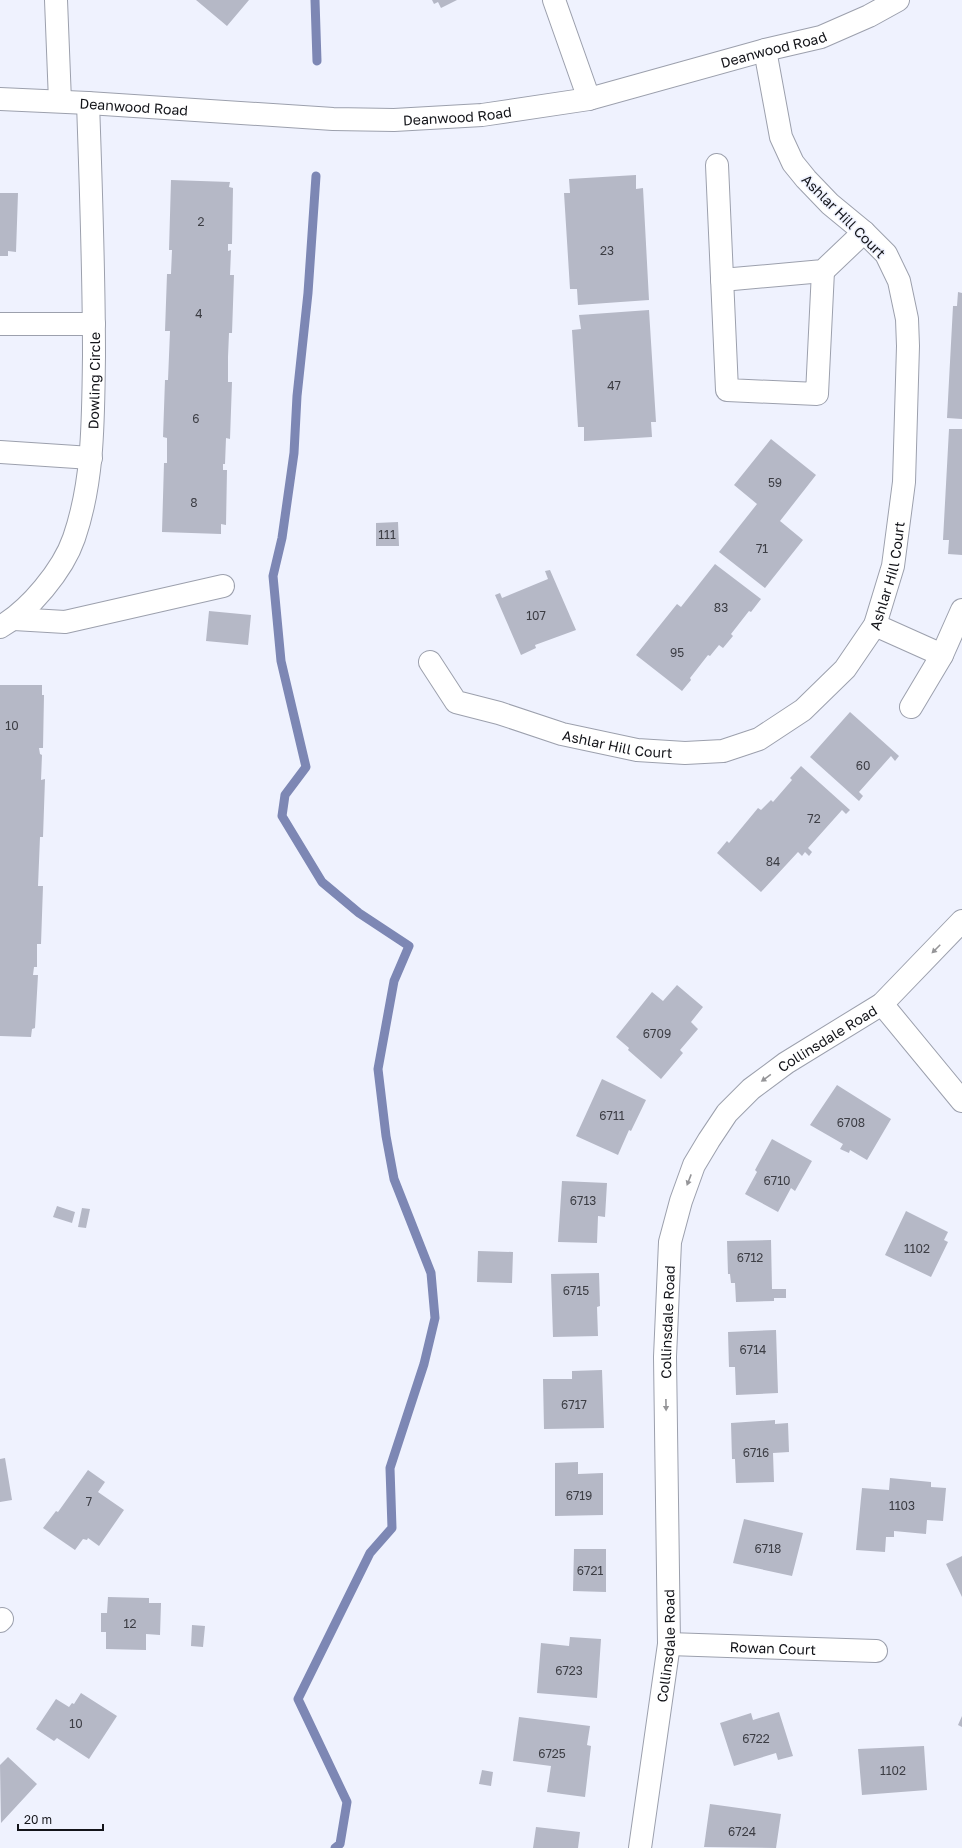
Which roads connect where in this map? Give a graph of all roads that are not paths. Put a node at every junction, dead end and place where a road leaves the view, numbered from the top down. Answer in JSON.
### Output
{"nodes":[{"id":1,"x":56,"y":0,"type":"edge"},
{"id":2,"x":554,"y":0,"type":"edge"},
{"id":3,"x":898,"y":0,"type":"edge"},
{"id":4,"x":765,"y":50,"type":"junction"},
{"id":5,"x":0,"y":99,"type":"edge"},
{"id":6,"x":589,"y":99,"type":"junction"},
{"id":7,"x":60,"y":101,"type":"junction"},
{"id":8,"x":88,"y":103,"type":"junction"},
{"id":9,"x":717,"y":165,"type":"dead end"},
{"id":10,"x":864,"y":232,"type":"junction"},
{"id":11,"x":823,"y":271,"type":"junction"},
{"id":12,"x":722,"y":280,"type":"junction"},
{"id":13,"x":0,"y":324,"type":"edge"},
{"id":14,"x":94,"y":324,"type":"junction"},
{"id":15,"x":0,"y":452,"type":"edge"},
{"id":16,"x":91,"y":458,"type":"junction"},
{"id":17,"x":223,"y":586,"type":"dead end"},
{"id":18,"x":962,"y":610,"type":"edge"},
{"id":19,"x":7,"y":623,"type":"edge"},
{"id":20,"x":874,"y":625,"type":"junction"},
{"id":21,"x":942,"y":655,"type":"junction"},
{"id":22,"x":430,"y":662,"type":"dead end"},
{"id":23,"x":910,"y":707,"type":"dead end"},
{"id":24,"x":962,"y":920,"type":"edge"},
{"id":25,"x":882,"y":1004,"type":"junction"},
{"id":26,"x":962,"y":1101,"type":"edge"},
{"id":27,"x":670,"y":1644,"type":"junction"},
{"id":28,"x":876,"y":1651,"type":"dead end"},
{"id":29,"x":640,"y":1848,"type":"edge"}],
"edges":[{"from":1,"to":7,"type":"street"},
{"from":2,"to":6,"type":"street"},
{"from":3,"to":4,"type":"street","name":"Deanwood Road"},
{"from":4,"to":6,"type":"street","name":"Deanwood Road"},
{"from":4,"to":10,"type":"street","name":"Ashlar Hill Court"},
{"from":5,"to":7,"type":"street","name":"Deanwood Road"},
{"from":6,"to":8,"type":"street","name":"Deanwood Road"},
{"from":7,"to":8,"type":"street","name":"Deanwood Road"},
{"from":8,"to":14,"type":"street","name":"Dowling Circle"},
{"from":9,"to":12,"type":"street"},
{"from":10,"to":11,"type":"street"},
{"from":10,"to":20,"type":"street","name":"Ashlar Hill Court"},
{"from":11,"to":12,"type":"street"},
{"from":11,"to":12,"type":"street"},
{"from":13,"to":14,"type":"street"},
{"from":14,"to":16,"type":"street","name":"Dowling Circle"},
{"from":15,"to":16,"type":"street"},
{"from":16,"to":19,"type":"street","name":"Dowling Circle"},
{"from":17,"to":19,"type":"street"},
{"from":18,"to":21,"type":"street"},
{"from":20,"to":21,"type":"street"},
{"from":20,"to":22,"type":"street","name":"Ashlar Hill Court"},
{"from":21,"to":23,"type":"street"},
{"from":24,"to":25,"type":"street","name":"Collinsdale Road","one_way":true},
{"from":25,"to":26,"type":"street"},
{"from":25,"to":27,"type":"street","name":"Collinsdale Road","one_way":true},
{"from":27,"to":28,"type":"street","name":"Rowan Court"},
{"from":27,"to":29,"type":"street","name":"Collinsdale Road"}]}
